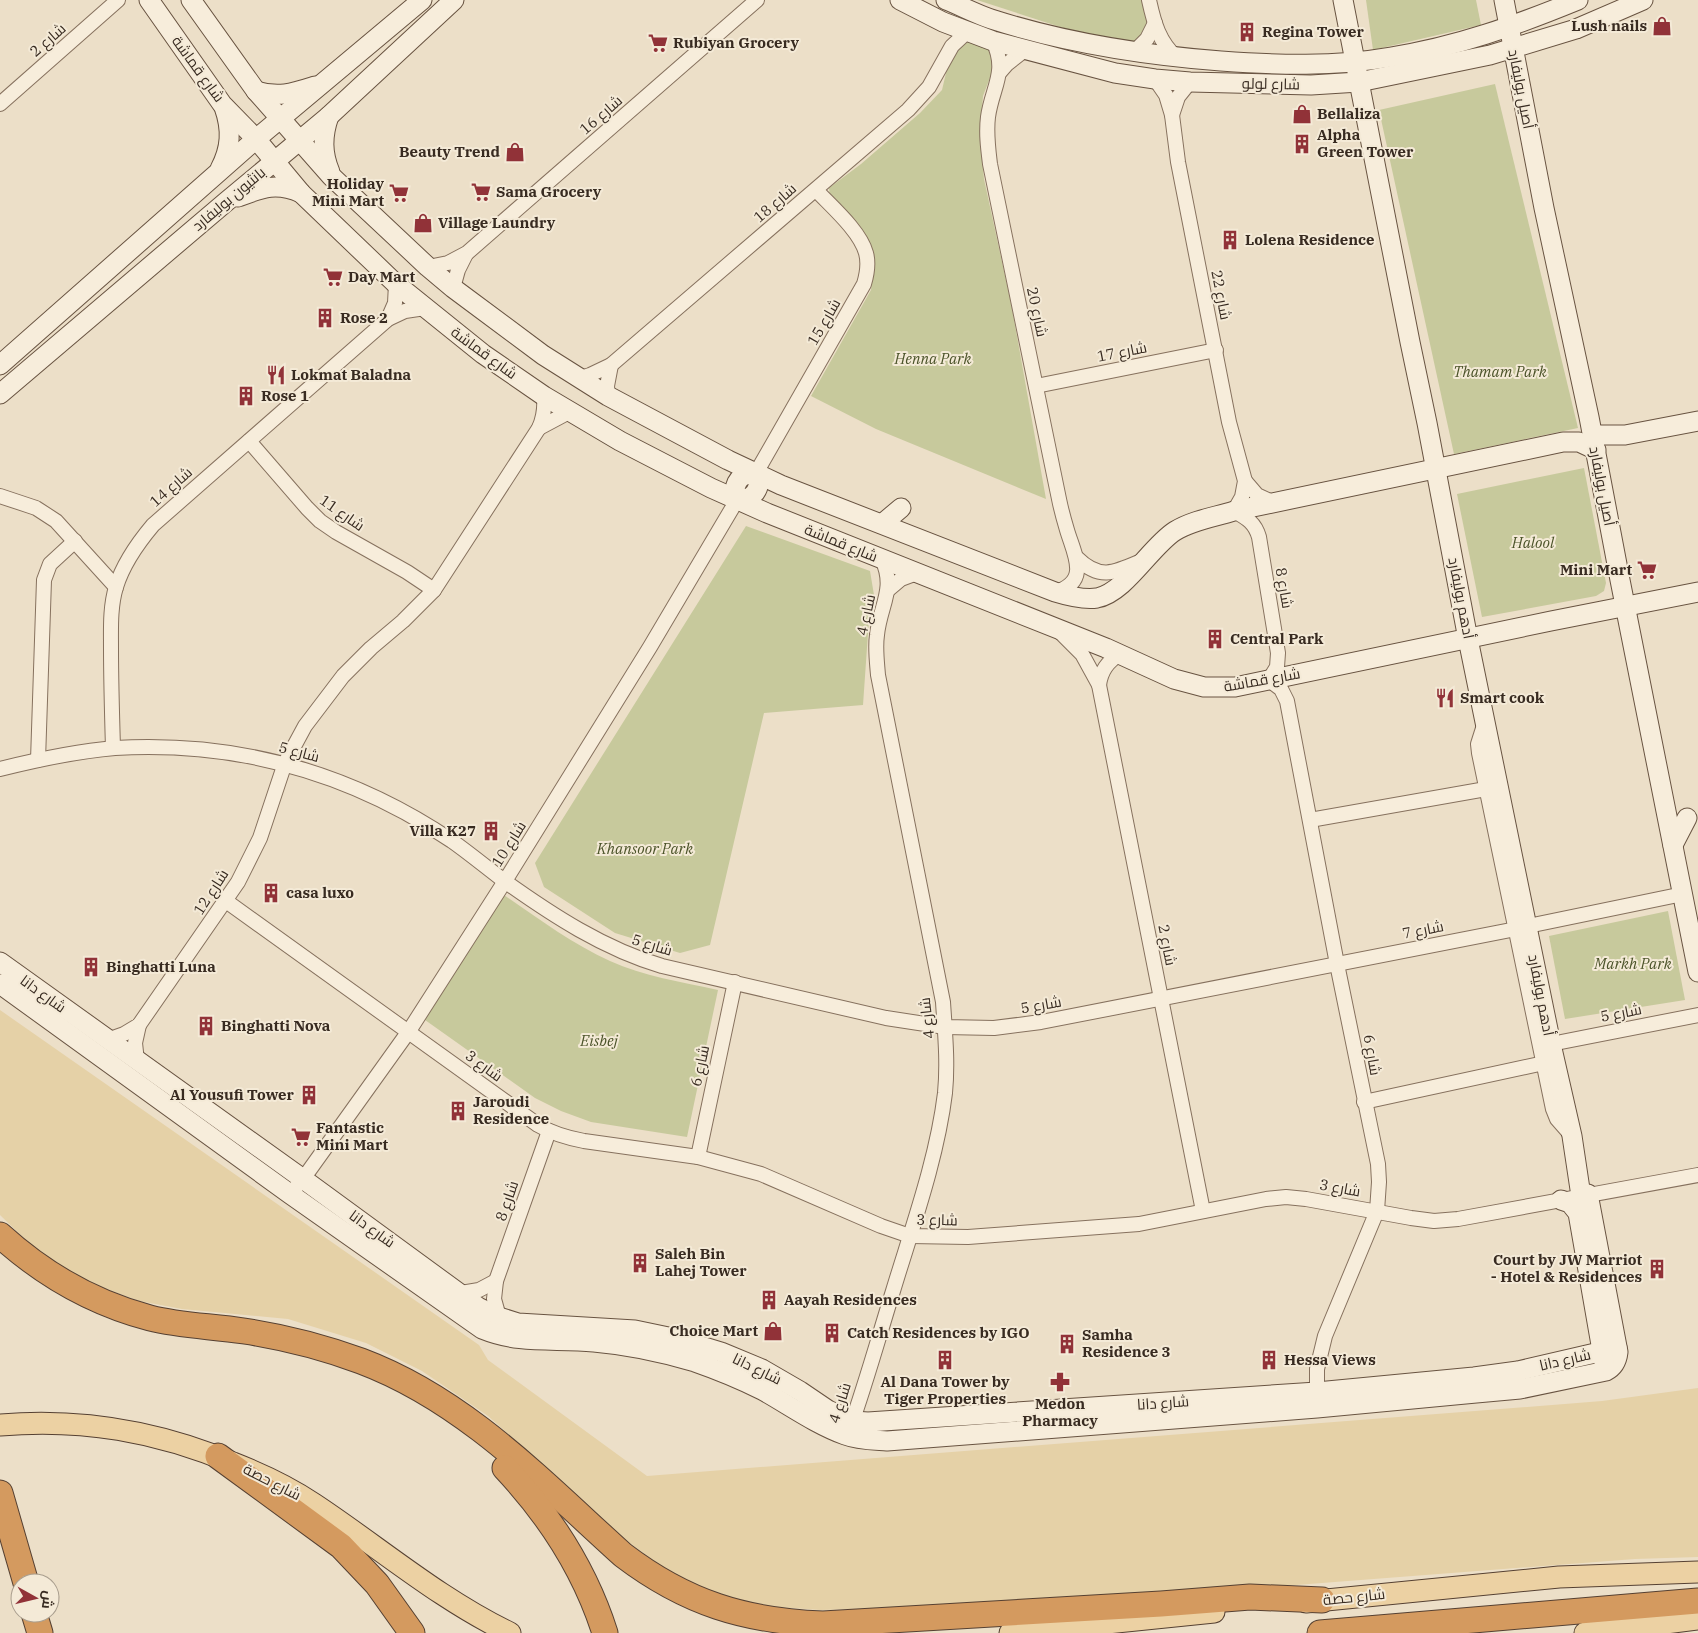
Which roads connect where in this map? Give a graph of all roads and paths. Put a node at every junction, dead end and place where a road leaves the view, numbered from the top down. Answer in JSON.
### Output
{"nodes":[{"id":1,"x":119,"y":0,"type":"edge"},
{"id":2,"x":191,"y":0,"type":"edge"},
{"id":3,"x":422,"y":0,"type":"edge"},
{"id":4,"x":454,"y":0,"type":"edge"},
{"id":5,"x":757,"y":0,"type":"edge"},
{"id":6,"x":900,"y":0,"type":"edge"},
{"id":7,"x":946,"y":0,"type":"edge"},
{"id":8,"x":1149,"y":0,"type":"edge"},
{"id":9,"x":1343,"y":0,"type":"edge"},
{"id":10,"x":1504,"y":0,"type":"edge"},
{"id":11,"x":1578,"y":0,"type":"edge"},
{"id":12,"x":1643,"y":0,"type":"edge"},
{"id":13,"x":148,"y":1,"type":"edge"},
{"id":14,"x":943,"y":22,"type":"junction"},
{"id":15,"x":1155,"y":23,"type":"junction"},
{"id":16,"x":1508,"y":27,"type":"junction"},
{"id":17,"x":967,"y":32,"type":"junction"},
{"id":18,"x":994,"y":42,"type":"junction"},
{"id":19,"x":1513,"y":48,"type":"junction"},
{"id":20,"x":1026,"y":49,"type":"junction"},
{"id":21,"x":363,"y":50,"type":"junction"},
{"id":22,"x":1134,"y":52,"type":"junction"},
{"id":23,"x":946,"y":54,"type":"junction"},
{"id":24,"x":1177,"y":58,"type":"junction"},
{"id":25,"x":1356,"y":62,"type":"junction"},
{"id":26,"x":1000,"y":72,"type":"junction"},
{"id":27,"x":1155,"y":79,"type":"junction"},
{"id":28,"x":1190,"y":82,"type":"junction"},
{"id":29,"x":1359,"y":82,"type":"junction"},
{"id":30,"x":323,"y":83,"type":"junction"},
{"id":31,"x":256,"y":91,"type":"junction"},
{"id":32,"x":0,"y":104,"type":"edge"},
{"id":33,"x":222,"y":104,"type":"junction"},
{"id":34,"x":1172,"y":115,"type":"junction"},
{"id":35,"x":329,"y":116,"type":"junction"},
{"id":36,"x":289,"y":129,"type":"junction"},
{"id":37,"x":266,"y":151,"type":"junction"},
{"id":38,"x":219,"y":172,"type":"junction"},
{"id":39,"x":331,"y":176,"type":"junction"},
{"id":40,"x":816,"y":190,"type":"junction"},
{"id":41,"x":301,"y":193,"type":"junction"},
{"id":42,"x":227,"y":200,"type":"junction"},
{"id":43,"x":1544,"y":208,"type":"junction"},
{"id":44,"x":1563,"y":219,"type":"dead end"},
{"id":45,"x":196,"y":228,"type":"junction"},
{"id":46,"x":466,"y":253,"type":"junction"},
{"id":47,"x":428,"y":267,"type":"junction"},
{"id":48,"x":396,"y":284,"type":"junction"},
{"id":49,"x":453,"y":288,"type":"junction"},
{"id":50,"x":425,"y":308,"type":"junction"},
{"id":51,"x":388,"y":320,"type":"junction"},
{"id":52,"x":1216,"y":350,"type":"junction"},
{"id":53,"x":612,"y":364,"type":"junction"},
{"id":54,"x":0,"y":365,"type":"edge"},
{"id":55,"x":578,"y":378,"type":"junction"},
{"id":56,"x":1036,"y":386,"type":"junction"},
{"id":57,"x":0,"y":394,"type":"edge"},
{"id":58,"x":544,"y":396,"type":"junction"},
{"id":59,"x":608,"y":396,"type":"junction"},
{"id":60,"x":569,"y":412,"type":"junction"},
{"id":61,"x":1698,"y":421,"type":"edge"},
{"id":62,"x":539,"y":428,"type":"junction"},
{"id":63,"x":249,"y":440,"type":"junction"},
{"id":64,"x":1594,"y":443,"type":"junction"},
{"id":65,"x":1436,"y":470,"type":"junction"},
{"id":66,"x":756,"y":473,"type":"junction"},
{"id":67,"x":1245,"y":481,"type":"junction"},
{"id":68,"x":0,"y":496,"type":"edge"},
{"id":69,"x":737,"y":500,"type":"junction"},
{"id":70,"x":1274,"y":503,"type":"junction"},
{"id":71,"x":901,"y":508,"type":"dead end"},
{"id":72,"x":1234,"y":511,"type":"junction"},
{"id":73,"x":882,"y":524,"type":"junction"},
{"id":74,"x":75,"y":541,"type":"junction"},
{"id":75,"x":1077,"y":558,"type":"junction"},
{"id":76,"x":882,"y":559,"type":"junction"},
{"id":77,"x":1144,"y":561,"type":"junction"},
{"id":78,"x":917,"y":573,"type":"junction"},
{"id":79,"x":116,"y":587,"type":"junction"},
{"id":80,"x":434,"y":590,"type":"junction"},
{"id":81,"x":888,"y":590,"type":"junction"},
{"id":82,"x":1055,"y":592,"type":"junction"},
{"id":83,"x":1698,"y":592,"type":"edge"},
{"id":84,"x":1625,"y":606,"type":"junction"},
{"id":85,"x":1057,"y":629,"type":"junction"},
{"id":86,"x":1468,"y":638,"type":"junction"},
{"id":87,"x":1120,"y":654,"type":"junction"},
{"id":88,"x":1297,"y":674,"type":"junction"},
{"id":89,"x":1270,"y":680,"type":"junction"},
{"id":90,"x":1099,"y":685,"type":"junction"},
{"id":91,"x":1287,"y":701,"type":"junction"},
{"id":92,"x":1485,"y":721,"type":"junction"},
{"id":93,"x":113,"y":748,"type":"junction"},
{"id":94,"x":38,"y":760,"type":"junction"},
{"id":95,"x":285,"y":763,"type":"junction"},
{"id":96,"x":0,"y":769,"type":"edge"},
{"id":97,"x":1486,"y":789,"type":"junction"},
{"id":98,"x":1687,"y":818,"type":"dead end"},
{"id":99,"x":1310,"y":820,"type":"junction"},
{"id":100,"x":1673,"y":845,"type":"junction"},
{"id":101,"x":1512,"y":852,"type":"junction"},
{"id":102,"x":1504,"y":873,"type":"junction"},
{"id":103,"x":505,"y":881,"type":"junction"},
{"id":104,"x":1683,"y":894,"type":"junction"},
{"id":105,"x":226,"y":901,"type":"junction"},
{"id":106,"x":1522,"y":927,"type":"junction"},
{"id":107,"x":0,"y":962,"type":"edge"},
{"id":108,"x":1337,"y":964,"type":"junction"},
{"id":109,"x":1698,"y":972,"type":"edge"},
{"id":110,"x":1525,"y":974,"type":"junction"},
{"id":111,"x":735,"y":982,"type":"junction"},
{"id":112,"x":0,"y":984,"type":"edge"},
{"id":113,"x":1541,"y":996,"type":"junction"},
{"id":114,"x":1161,"y":998,"type":"junction"},
{"id":115,"x":1698,"y":1015,"type":"edge"},
{"id":116,"x":139,"y":1025,"type":"junction"},
{"id":117,"x":945,"y":1027,"type":"junction"},
{"id":118,"x":408,"y":1031,"type":"junction"},
{"id":119,"x":108,"y":1040,"type":"junction"},
{"id":120,"x":1551,"y":1044,"type":"junction"},
{"id":121,"x":137,"y":1060,"type":"junction"},
{"id":122,"x":1544,"y":1063,"type":"junction"},
{"id":123,"x":1364,"y":1102,"type":"junction"},
{"id":124,"x":549,"y":1131,"type":"junction"},
{"id":125,"x":1572,"y":1136,"type":"junction"},
{"id":126,"x":698,"y":1157,"type":"junction"},
{"id":127,"x":1698,"y":1175,"type":"edge"},
{"id":128,"x":303,"y":1179,"type":"junction"},
{"id":129,"x":290,"y":1194,"type":"junction"},
{"id":130,"x":1585,"y":1195,"type":"junction"},
{"id":131,"x":1561,"y":1200,"type":"junction"},
{"id":132,"x":1203,"y":1211,"type":"junction"},
{"id":133,"x":1377,"y":1211,"type":"junction"},
{"id":134,"x":0,"y":1235,"type":"edge"},
{"id":135,"x":910,"y":1236,"type":"junction"},
{"id":136,"x":496,"y":1281,"type":"junction"},
{"id":137,"x":461,"y":1293,"type":"junction"},
{"id":138,"x":499,"y":1317,"type":"junction"},
{"id":139,"x":1610,"y":1350,"type":"junction"},
{"id":140,"x":422,"y":1390,"type":"junction"},
{"id":141,"x":1317,"y":1400,"type":"junction"},
{"id":142,"x":0,"y":1425,"type":"edge"},
{"id":143,"x":850,"y":1428,"type":"junction"},
{"id":144,"x":218,"y":1456,"type":"junction"},
{"id":145,"x":0,"y":1493,"type":"edge"},
{"id":146,"x":1698,"y":1572,"type":"edge"},
{"id":147,"x":23,"y":1573,"type":"edge"},
{"id":148,"x":1322,"y":1600,"type":"junction"},
{"id":149,"x":1698,"y":1601,"type":"edge"},
{"id":150,"x":1698,"y":1619,"type":"edge"},
{"id":151,"x":1643,"y":1630,"type":"edge"},
{"id":152,"x":412,"y":1633,"type":"edge"},
{"id":153,"x":510,"y":1633,"type":"edge"},
{"id":154,"x":606,"y":1633,"type":"edge"},
{"id":155,"x":1010,"y":1633,"type":"edge"},
{"id":156,"x":1320,"y":1633,"type":"edge"},
{"id":157,"x":1585,"y":1633,"type":"edge"}],
"edges":[{"from":1,"to":32,"type":"street","name":"شارع 2"},
{"from":2,"to":31,"type":"street"},
{"from":3,"to":21,"type":"street","name":"بانثيون بوليفارد"},
{"from":4,"to":35,"type":"street","name":"بانثيون بوليفارد"},
{"from":5,"to":46,"type":"street","name":"شارع 16"},
{"from":6,"to":14,"type":"street","name":"شارع لولو"},
{"from":7,"to":22,"type":"street","name":"شارع لولو"},
{"from":8,"to":15,"type":"street"},
{"from":9,"to":25,"type":"street","name":"أدهم بوليفارد"},
{"from":10,"to":16,"type":"street","name":"أصيل بوليفارد"},
{"from":11,"to":16,"type":"street","name":"شارع لولو"},
{"from":12,"to":19,"type":"street","name":"شارع لولو"},
{"from":13,"to":33,"type":"street","name":"شارع قماشة"},
{"from":14,"to":17,"type":"street","name":"شارع لولو"},
{"from":14,"to":23,"type":"street","name":"شارع 18"},
{"from":15,"to":22,"type":"street"},
{"from":15,"to":24,"type":"street"},
{"from":16,"to":19,"type":"street","name":"أصيل بوليفارد"},
{"from":16,"to":25,"type":"street","name":"شارع لولو"},
{"from":17,"to":18,"type":"street","name":"شارع لولو"},
{"from":17,"to":23,"type":"street","name":"شارع 18"},
{"from":18,"to":20,"type":"street","name":"شارع لولو"},
{"from":18,"to":26,"type":"street","name":"شارع 20"},
{"from":19,"to":29,"type":"street","name":"شارع لولو"},
{"from":19,"to":43,"type":"street","name":"أصيل بوليفارد"},
{"from":20,"to":26,"type":"street","name":"شارع 20"},
{"from":20,"to":27,"type":"street","name":"شارع لولو"},
{"from":21,"to":30,"type":"street","name":"بانثيون بوليفارد"},
{"from":21,"to":36,"type":"street"},
{"from":22,"to":24,"type":"street","name":"شارع لولو"},
{"from":23,"to":40,"type":"street","name":"شارع 18"},
{"from":24,"to":25,"type":"street","name":"شارع لولو"},
{"from":25,"to":29,"type":"street","name":"أدهم بوليفارد"},
{"from":26,"to":56,"type":"street","name":"شارع 20"},
{"from":27,"to":28,"type":"street","name":"شارع لولو"},
{"from":27,"to":34,"type":"street","name":"شارع 22"},
{"from":28,"to":29,"type":"street","name":"شارع لولو"},
{"from":28,"to":34,"type":"street"},
{"from":29,"to":65,"type":"street","name":"أدهم بوليفارد"},
{"from":30,"to":31,"type":"street"},
{"from":30,"to":36,"type":"street","name":"بانثيون بوليفارد"},
{"from":31,"to":36,"type":"street"},
{"from":33,"to":37,"type":"street","name":"شارع قماشة"},
{"from":33,"to":38,"type":"street"},
{"from":34,"to":52,"type":"street","name":"شارع 22"},
{"from":35,"to":36,"type":"street","name":"بانثيون بوليفارد"},
{"from":35,"to":39,"type":"street"},
{"from":36,"to":37,"type":"street","name":"بانثيون بوليفارد"},
{"from":36,"to":37,"type":"street","name":"بانثيون بوليفارد"},
{"from":36,"to":39,"type":"street"},
{"from":37,"to":38,"type":"street","name":"بانثيون بوليفارد"},
{"from":37,"to":41,"type":"street","name":"شارع قماشة"},
{"from":37,"to":42,"type":"street","name":"بانثيون بوليفارد"},
{"from":37,"to":45,"type":"street"},
{"from":38,"to":54,"type":"street","name":"بانثيون بوليفارد"},
{"from":39,"to":47,"type":"street"},
{"from":40,"to":53,"type":"street","name":"شارع 18"},
{"from":40,"to":66,"type":"street","name":"شارع 15"},
{"from":41,"to":42,"type":"street"},
{"from":41,"to":48,"type":"street","name":"شارع قماشة"},
{"from":42,"to":45,"type":"street","name":"بانثيون بوليفارد"},
{"from":43,"to":44,"type":"street"},
{"from":43,"to":64,"type":"street","name":"أصيل بوليفارد"},
{"from":45,"to":57,"type":"street","name":"بانثيون بوليفارد"},
{"from":46,"to":47,"type":"street","name":"شارع 16"},
{"from":46,"to":49,"type":"street","name":"شارع 16"},
{"from":47,"to":49,"type":"street"},
{"from":48,"to":50,"type":"street","name":"شارع قماشة"},
{"from":48,"to":51,"type":"street"},
{"from":49,"to":55,"type":"street"},
{"from":50,"to":51,"type":"street","name":"شارع 14"},
{"from":50,"to":58,"type":"street","name":"شارع قماشة"},
{"from":51,"to":63,"type":"street","name":"شارع 14"},
{"from":52,"to":56,"type":"street","name":"شارع 17"},
{"from":52,"to":67,"type":"street","name":"شارع 22"},
{"from":53,"to":55,"type":"street","name":"شارع 18"},
{"from":53,"to":59,"type":"street"},
{"from":55,"to":59,"type":"street"},
{"from":56,"to":75,"type":"street","name":"شارع 20"},
{"from":58,"to":60,"type":"street","name":"شارع قماشة"},
{"from":58,"to":62,"type":"street"},
{"from":59,"to":66,"type":"street"},
{"from":60,"to":62,"type":"street"},
{"from":60,"to":69,"type":"street","name":"شارع قماشة"},
{"from":61,"to":64,"type":"street"},
{"from":62,"to":80,"type":"street","name":"شارع 12"},
{"from":63,"to":79,"type":"street","name":"شارع 14"},
{"from":63,"to":80,"type":"street","name":"شارع 11"},
{"from":64,"to":65,"type":"street"},
{"from":64,"to":84,"type":"street","name":"أصيل بوليفارد"},
{"from":65,"to":70,"type":"street"},
{"from":65,"to":86,"type":"street","name":"أدهم بوليفارد"},
{"from":66,"to":69,"type":"street"},
{"from":66,"to":73,"type":"street"},
{"from":67,"to":70,"type":"street"},
{"from":67,"to":72,"type":"street"},
{"from":68,"to":74,"type":"street"},
{"from":69,"to":76,"type":"street","name":"شارع قماشة"},
{"from":69,"to":103,"type":"street","name":"شارع 10"},
{"from":70,"to":72,"type":"street"},
{"from":71,"to":73,"type":"street"},
{"from":72,"to":77,"type":"street"},
{"from":72,"to":89,"type":"street","name":"شارع 8"},
{"from":73,"to":82,"type":"street"},
{"from":74,"to":79,"type":"street"},
{"from":74,"to":94,"type":"street"},
{"from":75,"to":77,"type":"street"},
{"from":75,"to":82,"type":"street","name":"شارع 20"},
{"from":76,"to":78,"type":"street","name":"شارع قماشة"},
{"from":76,"to":81,"type":"street","name":"شارع 4"},
{"from":77,"to":82,"type":"street"},
{"from":78,"to":81,"type":"street","name":"شارع 4"},
{"from":78,"to":85,"type":"street","name":"شارع قماشة"},
{"from":79,"to":93,"type":"street","name":"شارع 14"},
{"from":80,"to":95,"type":"street","name":"شارع 12"},
{"from":81,"to":117,"type":"street","name":"شارع 4"},
{"from":83,"to":84,"type":"street","name":"شارع قماشة"},
{"from":84,"to":86,"type":"street","name":"شارع قماشة"},
{"from":84,"to":100,"type":"street","name":"أصيل بوليفارد"},
{"from":85,"to":87,"type":"street","name":"شارع قماشة"},
{"from":85,"to":90,"type":"street","name":"شارع 2"},
{"from":86,"to":88,"type":"street","name":"شارع قماشة"},
{"from":86,"to":92,"type":"street","name":"أدهم بوليفارد"},
{"from":87,"to":89,"type":"street","name":"شارع قماشة"},
{"from":87,"to":90,"type":"street"},
{"from":88,"to":89,"type":"street","name":"شارع قماشة"},
{"from":88,"to":91,"type":"street"},
{"from":89,"to":91,"type":"street","name":"شارع 6"},
{"from":90,"to":114,"type":"street","name":"شارع 2"},
{"from":91,"to":99,"type":"street","name":"شارع 6"},
{"from":92,"to":97,"type":"street"},
{"from":92,"to":101,"type":"street","name":"أدهم بوليفارد"},
{"from":93,"to":94,"type":"street","name":"شارع 5"},
{"from":93,"to":95,"type":"street","name":"شارع 5"},
{"from":94,"to":96,"type":"street","name":"شارع 5"},
{"from":95,"to":103,"type":"street","name":"شارع 5"},
{"from":95,"to":105,"type":"street","name":"شارع 12"},
{"from":97,"to":99,"type":"street"},
{"from":97,"to":102,"type":"street"},
{"from":98,"to":100,"type":"street"},
{"from":99,"to":108,"type":"street","name":"شارع 6"},
{"from":100,"to":104,"type":"street","name":"أصيل بوليفارد"},
{"from":101,"to":102,"type":"street"},
{"from":101,"to":106,"type":"street","name":"أدهم بوليفارد"},
{"from":102,"to":106,"type":"street"},
{"from":103,"to":111,"type":"street","name":"شارع 5"},
{"from":103,"to":118,"type":"street","name":"شارع 10"},
{"from":104,"to":106,"type":"street","name":"شارع 7"},
{"from":104,"to":109,"type":"street","name":"أصيل بوليفارد"},
{"from":105,"to":116,"type":"street","name":"شارع 12"},
{"from":105,"to":118,"type":"street","name":"شارع 3"},
{"from":106,"to":108,"type":"street","name":"شارع 7"},
{"from":106,"to":110,"type":"street"},
{"from":106,"to":113,"type":"street","name":"أدهم بوليفارد"},
{"from":107,"to":119,"type":"street","name":"شارع دانا"},
{"from":108,"to":114,"type":"street","name":"شارع 5"},
{"from":108,"to":123,"type":"street","name":"شارع 6"},
{"from":110,"to":113,"type":"street"},
{"from":110,"to":122,"type":"street"},
{"from":111,"to":117,"type":"street","name":"شارع 5"},
{"from":111,"to":126,"type":"street","name":"شارع 6"},
{"from":112,"to":129,"type":"street","name":"شارع دانا"},
{"from":113,"to":120,"type":"street","name":"أدهم بوليفارد"},
{"from":114,"to":117,"type":"street","name":"شارع 5"},
{"from":114,"to":132,"type":"street","name":"شارع 2"},
{"from":115,"to":120,"type":"street","name":"شارع 5"},
{"from":116,"to":119,"type":"street","name":"شارع 12"},
{"from":116,"to":121,"type":"street","name":"شارع 12"},
{"from":117,"to":135,"type":"street","name":"شارع 4"},
{"from":118,"to":124,"type":"street","name":"شارع 3"},
{"from":118,"to":128,"type":"street","name":"شارع 10"},
{"from":119,"to":121,"type":"street","name":"شارع دانا"},
{"from":120,"to":125,"type":"street","name":"أدهم بوليفارد"},
{"from":121,"to":128,"type":"street","name":"شارع دانا"},
{"from":122,"to":123,"type":"street"},
{"from":122,"to":125,"type":"street"},
{"from":123,"to":133,"type":"street","name":"شارع 6"},
{"from":124,"to":126,"type":"street","name":"شارع 3"},
{"from":124,"to":136,"type":"street","name":"شارع 8"},
{"from":125,"to":130,"type":"street","name":"أدهم بوليفارد"},
{"from":126,"to":135,"type":"street","name":"شارع 3"},
{"from":127,"to":130,"type":"street","name":"شارع 3"},
{"from":128,"to":129,"type":"street","name":"شارع 10"},
{"from":128,"to":137,"type":"street","name":"شارع دانا"},
{"from":129,"to":143,"type":"street","name":"شارع دانا"},
{"from":130,"to":131,"type":"street","name":"شارع 3"},
{"from":130,"to":139,"type":"street","name":"أدهم بوليفارد"},
{"from":131,"to":133,"type":"street","name":"شارع 3"},
{"from":131,"to":139,"type":"street"},
{"from":132,"to":133,"type":"street","name":"شارع 3"},
{"from":132,"to":135,"type":"street","name":"شارع 3"},
{"from":133,"to":141,"type":"street","name":"شارع 6"},
{"from":134,"to":140,"type":"highway"},
{"from":135,"to":143,"type":"street","name":"شارع 4"},
{"from":136,"to":137,"type":"street"},
{"from":136,"to":138,"type":"street","name":"شارع 8"},
{"from":137,"to":138,"type":"street","name":"شارع دانا"},
{"from":138,"to":143,"type":"street","name":"شارع دانا"},
{"from":139,"to":141,"type":"street","name":"شارع دانا"},
{"from":139,"to":141,"type":"street","name":"شارع دانا"},
{"from":140,"to":148,"type":"highway"},
{"from":140,"to":154,"type":"highway"},
{"from":141,"to":143,"type":"street","name":"شارع دانا"},
{"from":142,"to":144,"type":"main road","name":"شارع حصة"},
{"from":144,"to":152,"type":"highway"},
{"from":144,"to":153,"type":"main road","name":"شارع حصة"},
{"from":145,"to":147,"type":"highway"},
{"from":146,"to":148,"type":"main road","name":"شارع حصة"},
{"from":148,"to":155,"type":"main road","name":"شارع حصة"},
{"from":149,"to":156,"type":"highway"},
{"from":150,"to":151,"type":"main road"},
{"from":151,"to":157,"type":"main road"}]}
